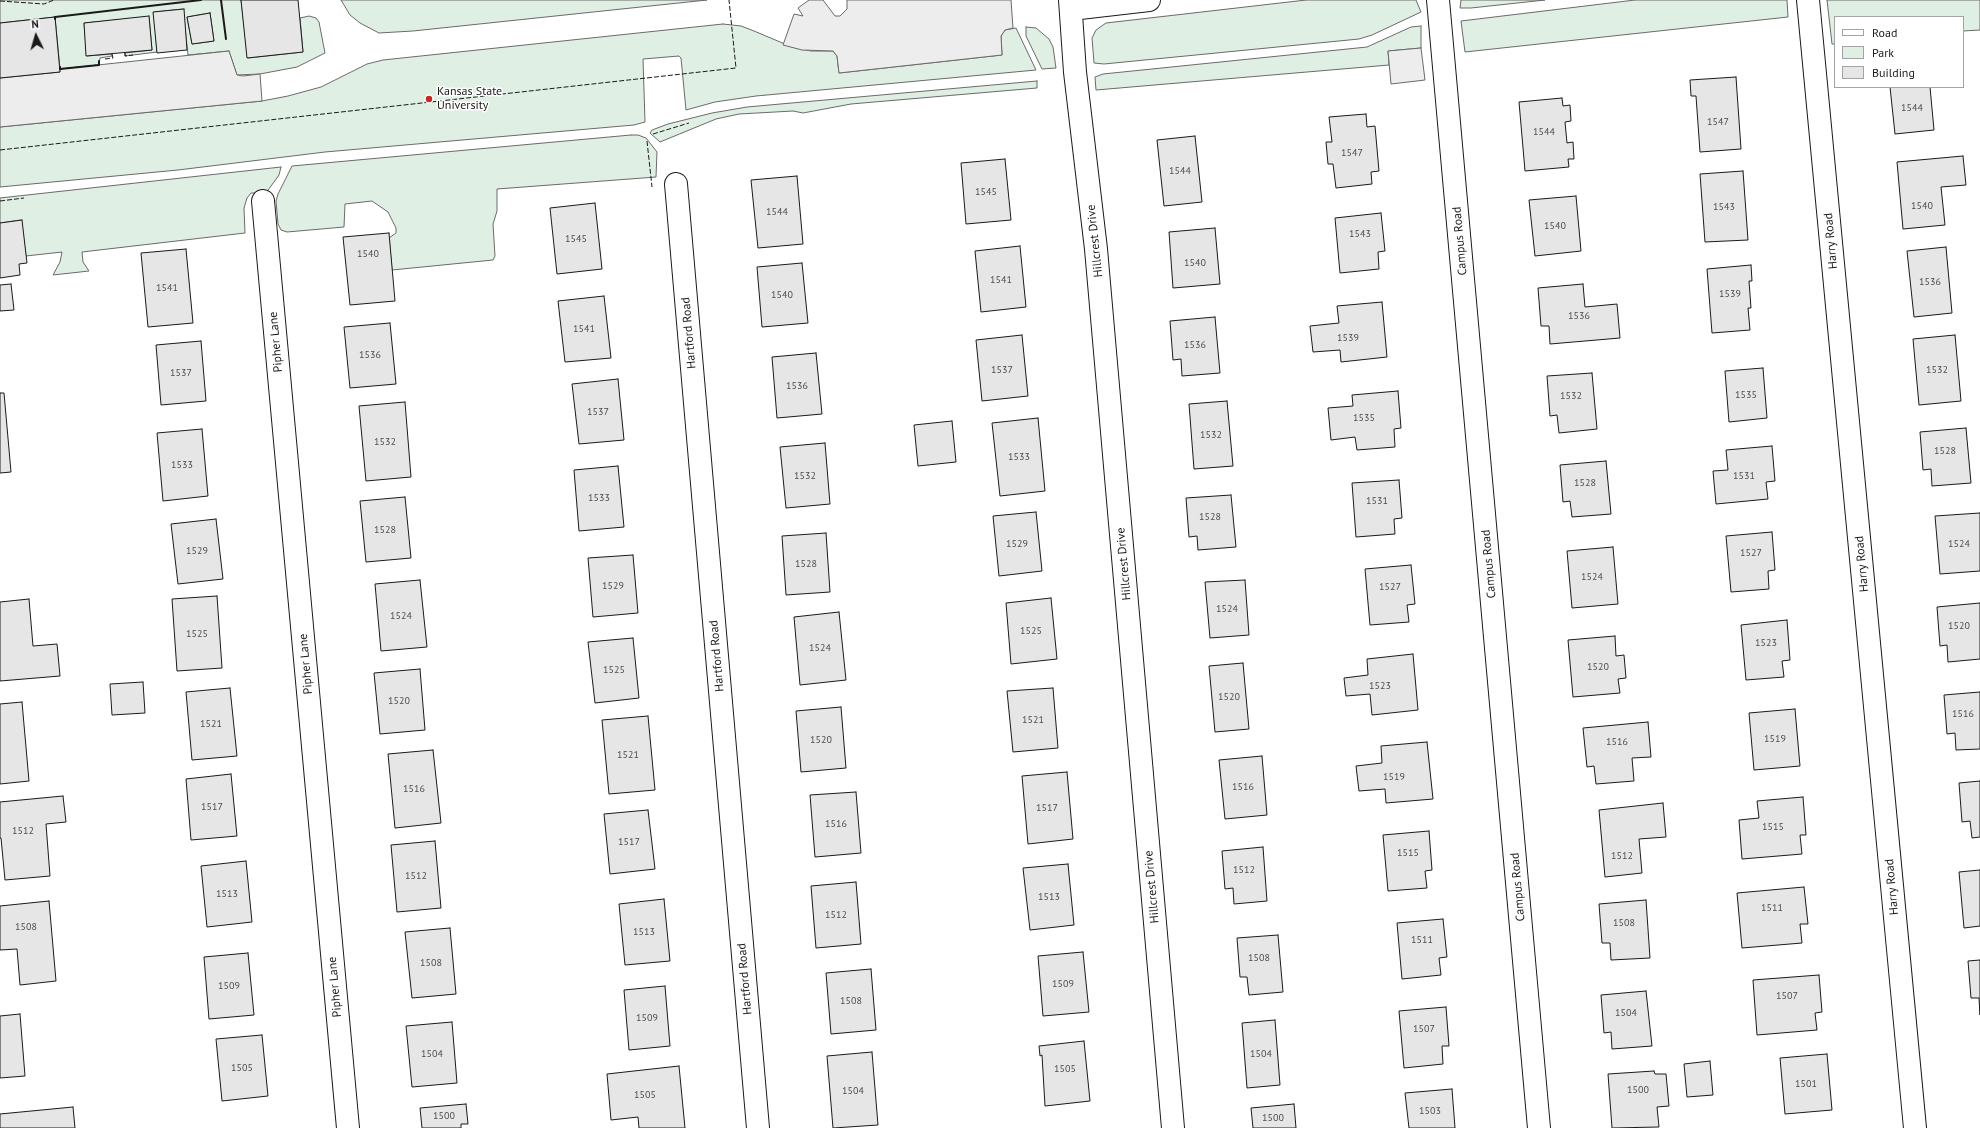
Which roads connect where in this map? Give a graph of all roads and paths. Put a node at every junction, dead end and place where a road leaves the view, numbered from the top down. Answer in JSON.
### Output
{"nodes":[{"id":1,"x":1149,"y":0,"type":"edge"},
{"id":2,"x":1438,"y":0,"type":"edge"},
{"id":3,"x":1808,"y":0,"type":"edge"},
{"id":4,"x":1070,"y":4,"type":"edge"},
{"id":5,"x":676,"y":184,"type":"dead end"},
{"id":6,"x":263,"y":201,"type":"dead end"},
{"id":7,"x":348,"y":1128,"type":"edge"},
{"id":8,"x":758,"y":1128,"type":"edge"},
{"id":9,"x":1173,"y":1128,"type":"edge"},
{"id":10,"x":1539,"y":1128,"type":"edge"},
{"id":11,"x":1915,"y":1128,"type":"edge"}],
"edges":[{"from":1,"to":4,"type":"street"},
{"from":2,"to":10,"type":"street","name":"Campus Road"},
{"from":3,"to":11,"type":"street","name":"Harry Road"},
{"from":4,"to":9,"type":"street","name":"Hillcrest Drive"},
{"from":5,"to":8,"type":"street","name":"Hartford Road"},
{"from":6,"to":7,"type":"street","name":"Pipher Lane"}]}
